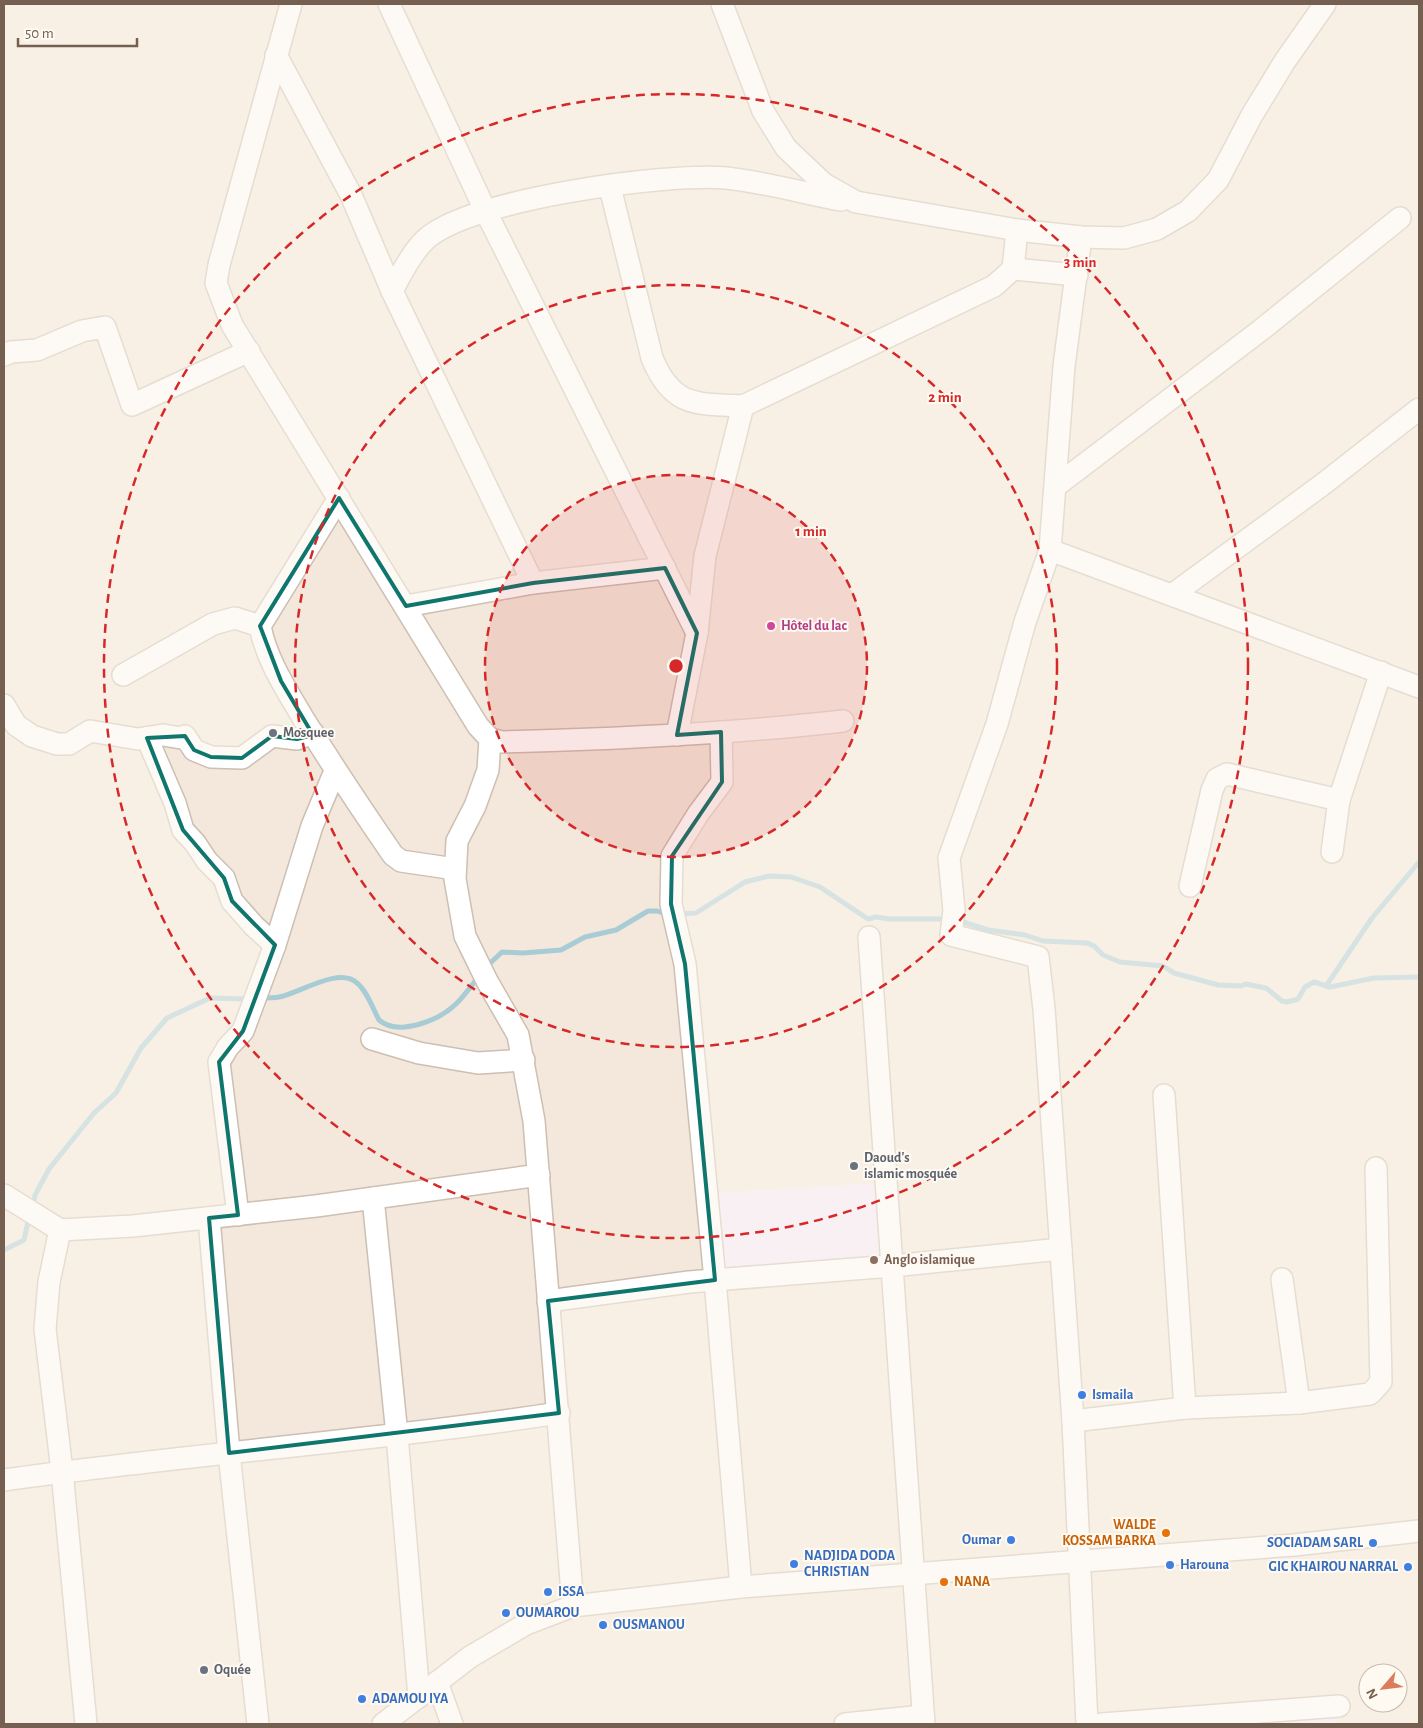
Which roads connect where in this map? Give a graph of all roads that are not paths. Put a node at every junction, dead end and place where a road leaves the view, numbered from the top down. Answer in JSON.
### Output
{"nodes":[{"id":1,"x":291,"y":4,"type":"edge"},
{"id":2,"x":389,"y":4,"type":"edge"},
{"id":3,"x":722,"y":4,"type":"edge"},
{"id":4,"x":1325,"y":4,"type":"edge"},
{"id":5,"x":276,"y":56,"type":"junction"},
{"id":6,"x":610,"y":187,"type":"junction"},
{"id":7,"x":856,"y":202,"type":"junction"},
{"id":8,"x":485,"y":210,"type":"junction"},
{"id":9,"x":1400,"y":218,"type":"dead end"},
{"id":10,"x":1017,"y":230,"type":"junction"},
{"id":11,"x":1081,"y":237,"type":"junction"},
{"id":12,"x":1013,"y":269,"type":"junction"},
{"id":13,"x":1077,"y":275,"type":"junction"},
{"id":14,"x":392,"y":291,"type":"junction"},
{"id":15,"x":248,"y":351,"type":"junction"},
{"id":16,"x":7,"y":354,"type":"edge"},
{"id":17,"x":743,"y":406,"type":"junction"},
{"id":18,"x":1419,"y":409,"type":"edge"},
{"id":19,"x":1056,"y":486,"type":"junction"},
{"id":20,"x":339,"y":498,"type":"junction"},
{"id":21,"x":1050,"y":550,"type":"junction"},
{"id":22,"x":665,"y":568,"type":"junction"},
{"id":23,"x":533,"y":583,"type":"junction"},
{"id":24,"x":1172,"y":595,"type":"junction"},
{"id":25,"x":406,"y":606,"type":"junction"},
{"id":26,"x":260,"y":626,"type":"junction"},
{"id":27,"x":697,"y":633,"type":"junction"},
{"id":28,"x":1381,"y":672,"type":"junction"},
{"id":29,"x":123,"y":675,"type":"dead end"},
{"id":30,"x":1419,"y":687,"type":"edge"},
{"id":31,"x":4,"y":705,"type":"edge"},
{"id":32,"x":843,"y":721,"type":"dead end"},
{"id":33,"x":721,"y":732,"type":"junction"},
{"id":34,"x":313,"y":733,"type":"junction"},
{"id":35,"x":677,"y":735,"type":"junction"},
{"id":36,"x":147,"y":738,"type":"junction"},
{"id":37,"x":490,"y":739,"type":"junction"},
{"id":38,"x":335,"y":771,"type":"junction"},
{"id":39,"x":1339,"y":800,"type":"junction"},
{"id":40,"x":1332,"y":852,"type":"dead end"},
{"id":41,"x":455,"y":869,"type":"junction"},
{"id":42,"x":1190,"y":886,"type":"dead end"},
{"id":43,"x":870,"y":937,"type":"dead end"},
{"id":44,"x":275,"y":944,"type":"junction"},
{"id":45,"x":372,"y":1039,"type":"dead end"},
{"id":46,"x":524,"y":1060,"type":"junction"},
{"id":47,"x":1164,"y":1095,"type":"dead end"},
{"id":48,"x":1376,"y":1168,"type":"dead end"},
{"id":49,"x":539,"y":1175,"type":"junction"},
{"id":50,"x":373,"y":1198,"type":"junction"},
{"id":51,"x":9,"y":1199,"type":"edge"},
{"id":52,"x":238,"y":1215,"type":"junction"},
{"id":53,"x":208,"y":1218,"type":"junction"},
{"id":54,"x":55,"y":1227,"type":"junction"},
{"id":55,"x":1061,"y":1249,"type":"junction"},
{"id":56,"x":892,"y":1266,"type":"junction"},
{"id":57,"x":1282,"y":1279,"type":"dead end"},
{"id":58,"x":715,"y":1280,"type":"junction"},
{"id":59,"x":548,"y":1301,"type":"junction"},
{"id":60,"x":1299,"y":1403,"type":"junction"},
{"id":61,"x":1185,"y":1408,"type":"junction"},
{"id":62,"x":559,"y":1414,"type":"junction"},
{"id":63,"x":1073,"y":1422,"type":"junction"},
{"id":64,"x":397,"y":1435,"type":"junction"},
{"id":65,"x":229,"y":1454,"type":"junction"},
{"id":66,"x":62,"y":1471,"type":"junction"},
{"id":67,"x":4,"y":1480,"type":"edge"},
{"id":68,"x":1419,"y":1531,"type":"edge"},
{"id":69,"x":1078,"y":1562,"type":"junction"},
{"id":70,"x":915,"y":1575,"type":"junction"},
{"id":71,"x":741,"y":1587,"type":"junction"},
{"id":72,"x":574,"y":1606,"type":"junction"},
{"id":73,"x":437,"y":1682,"type":"junction"},
{"id":74,"x":419,"y":1697,"type":"junction"},
{"id":75,"x":1339,"y":1706,"type":"dead end"},
{"id":76,"x":923,"y":1720,"type":"edge"},
{"id":77,"x":86,"y":1724,"type":"edge"},
{"id":78,"x":258,"y":1724,"type":"edge"},
{"id":79,"x":383,"y":1724,"type":"edge"},
{"id":80,"x":452,"y":1724,"type":"edge"},
{"id":81,"x":845,"y":1724,"type":"edge"},
{"id":82,"x":1087,"y":1724,"type":"edge"},
{"id":83,"x":1102,"y":1724,"type":"edge"}],
"edges":[{"from":1,"to":5,"type":"street"},
{"from":2,"to":8,"type":"street"},
{"from":3,"to":7,"type":"street"},
{"from":4,"to":11,"type":"street"},
{"from":5,"to":14,"type":"street"},
{"from":5,"to":15,"type":"street"},
{"from":6,"to":7,"type":"street"},
{"from":6,"to":8,"type":"street"},
{"from":6,"to":17,"type":"street"},
{"from":7,"to":10,"type":"street"},
{"from":8,"to":14,"type":"street"},
{"from":8,"to":22,"type":"street"},
{"from":9,"to":19,"type":"street"},
{"from":10,"to":11,"type":"street"},
{"from":10,"to":12,"type":"street"},
{"from":11,"to":13,"type":"street"},
{"from":12,"to":13,"type":"street"},
{"from":12,"to":17,"type":"street"},
{"from":13,"to":19,"type":"street"},
{"from":14,"to":23,"type":"street"},
{"from":15,"to":16,"type":"street"},
{"from":15,"to":20,"type":"street"},
{"from":17,"to":27,"type":"street"},
{"from":18,"to":24,"type":"street"},
{"from":19,"to":21,"type":"street"},
{"from":20,"to":25,"type":"street"},
{"from":20,"to":26,"type":"street"},
{"from":21,"to":24,"type":"street"},
{"from":21,"to":55,"type":"street"},
{"from":22,"to":23,"type":"street"},
{"from":22,"to":27,"type":"street"},
{"from":23,"to":25,"type":"street"},
{"from":24,"to":28,"type":"street"},
{"from":25,"to":37,"type":"street"},
{"from":26,"to":29,"type":"street"},
{"from":26,"to":34,"type":"street"},
{"from":27,"to":35,"type":"street"},
{"from":28,"to":30,"type":"street"},
{"from":28,"to":39,"type":"street"},
{"from":31,"to":36,"type":"street"},
{"from":32,"to":33,"type":"street"},
{"from":33,"to":35,"type":"street"},
{"from":33,"to":58,"type":"street"},
{"from":34,"to":36,"type":"street"},
{"from":34,"to":38,"type":"street"},
{"from":35,"to":37,"type":"street"},
{"from":36,"to":44,"type":"street"},
{"from":37,"to":41,"type":"street"},
{"from":38,"to":41,"type":"street"},
{"from":38,"to":44,"type":"street"},
{"from":39,"to":40,"type":"street"},
{"from":39,"to":42,"type":"street"},
{"from":41,"to":46,"type":"street"},
{"from":43,"to":56,"type":"street"},
{"from":44,"to":52,"type":"street"},
{"from":45,"to":46,"type":"street"},
{"from":46,"to":49,"type":"street"},
{"from":47,"to":61,"type":"street"},
{"from":48,"to":60,"type":"street"},
{"from":49,"to":50,"type":"street"},
{"from":49,"to":59,"type":"street"},
{"from":50,"to":52,"type":"street"},
{"from":50,"to":64,"type":"street"},
{"from":51,"to":54,"type":"street"},
{"from":52,"to":53,"type":"street"},
{"from":53,"to":54,"type":"street"},
{"from":53,"to":65,"type":"street"},
{"from":54,"to":66,"type":"street"},
{"from":55,"to":56,"type":"street"},
{"from":55,"to":63,"type":"street"},
{"from":56,"to":58,"type":"street"},
{"from":56,"to":70,"type":"street"},
{"from":57,"to":60,"type":"street"},
{"from":58,"to":59,"type":"street"},
{"from":58,"to":71,"type":"street"},
{"from":59,"to":62,"type":"street"},
{"from":60,"to":61,"type":"street"},
{"from":61,"to":63,"type":"street"},
{"from":62,"to":64,"type":"street"},
{"from":62,"to":72,"type":"street"},
{"from":63,"to":69,"type":"street"},
{"from":64,"to":65,"type":"street"},
{"from":64,"to":74,"type":"street"},
{"from":65,"to":66,"type":"street"},
{"from":65,"to":78,"type":"street"},
{"from":66,"to":67,"type":"street"},
{"from":66,"to":77,"type":"street"},
{"from":68,"to":69,"type":"street"},
{"from":69,"to":70,"type":"street"},
{"from":69,"to":82,"type":"street"},
{"from":70,"to":71,"type":"street"},
{"from":70,"to":76,"type":"street"},
{"from":71,"to":72,"type":"street"},
{"from":72,"to":73,"type":"street"},
{"from":73,"to":74,"type":"street"},
{"from":73,"to":80,"type":"street"},
{"from":74,"to":79,"type":"street"},
{"from":75,"to":83,"type":"street"},
{"from":76,"to":81,"type":"street"}]}
